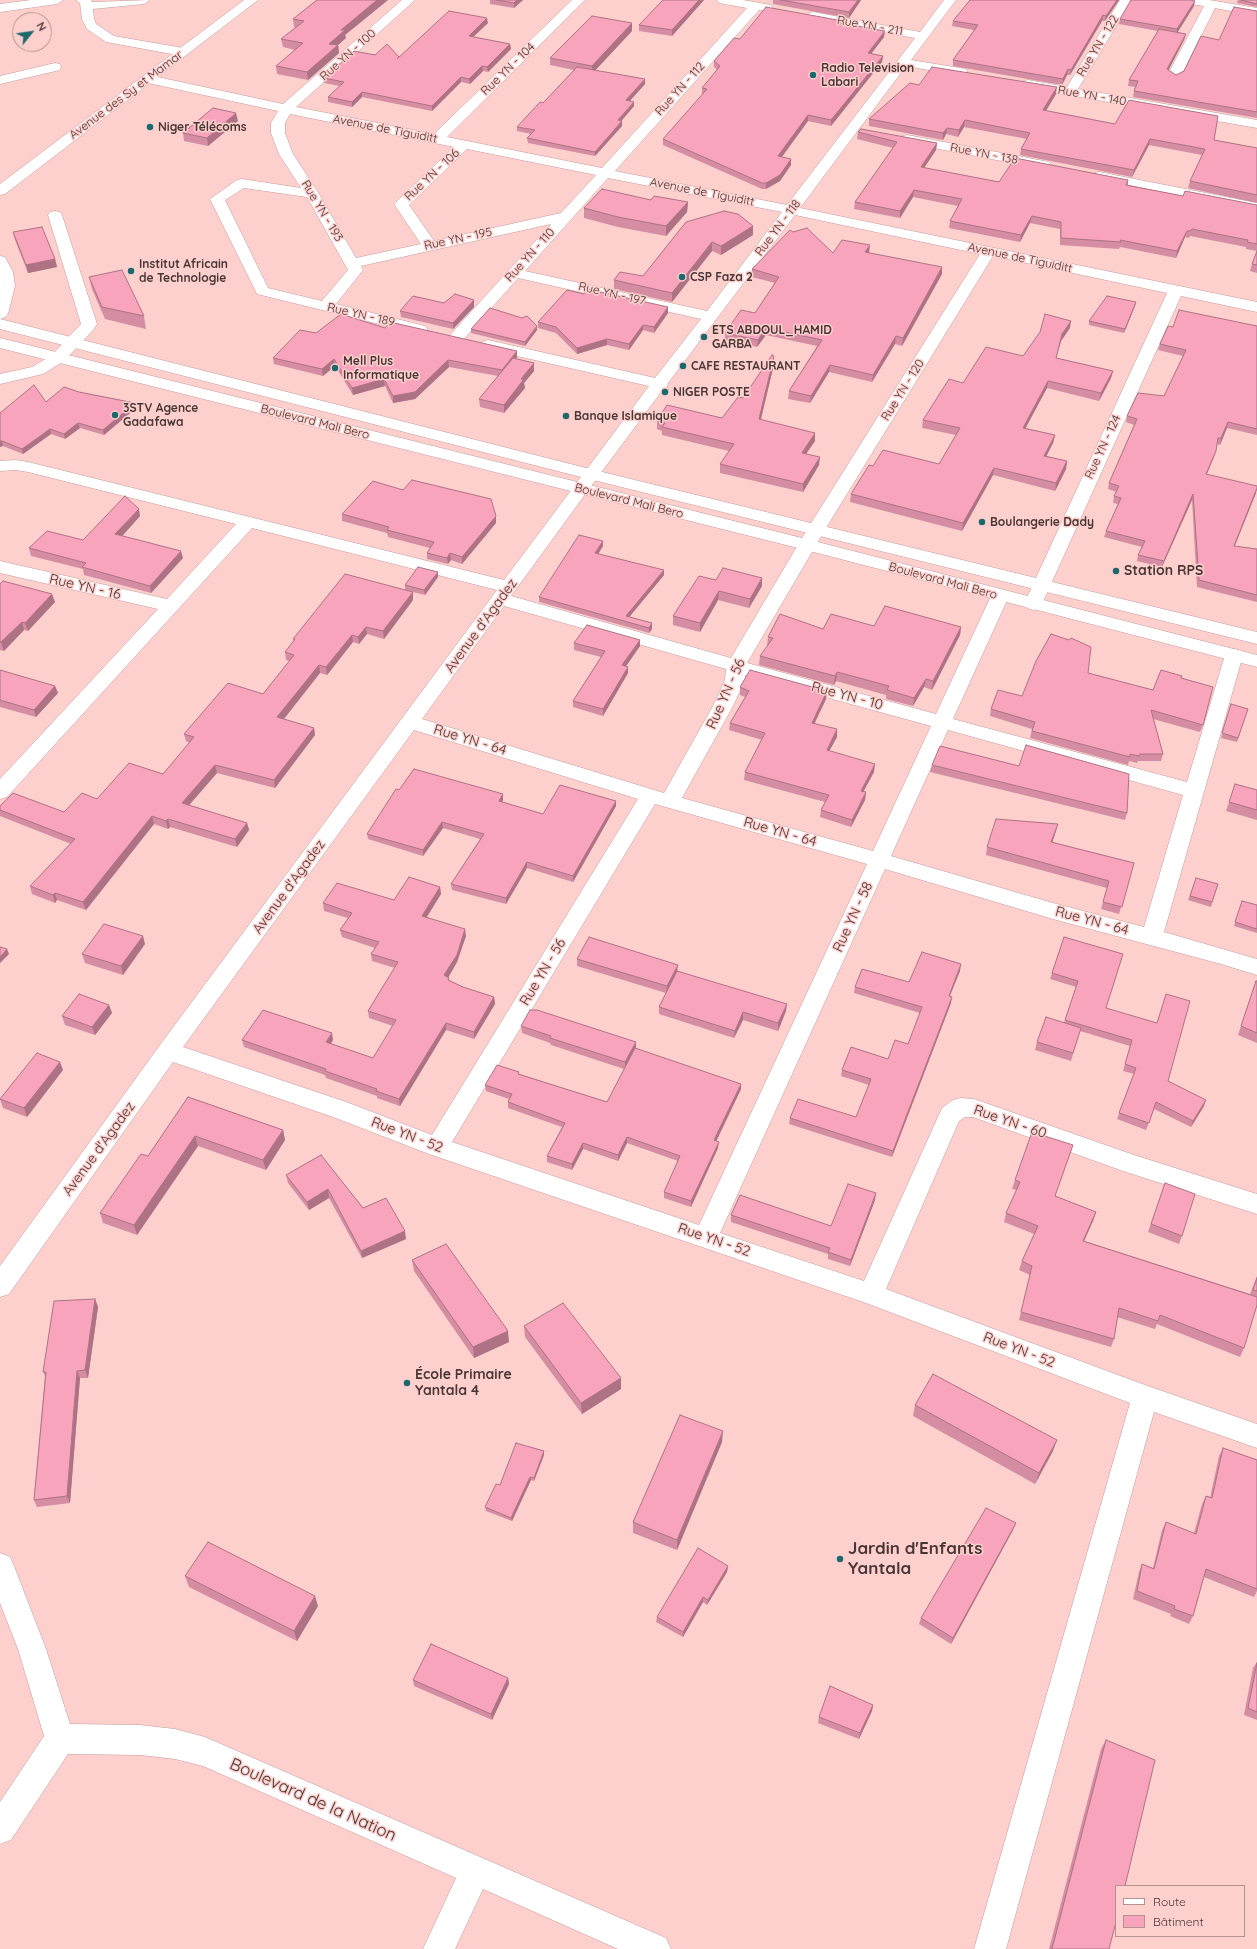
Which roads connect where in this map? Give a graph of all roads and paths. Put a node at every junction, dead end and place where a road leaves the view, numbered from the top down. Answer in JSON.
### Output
{"nodes":[{"id":1,"x":57,"y":0,"type":"edge"},
{"id":2,"x":144,"y":0,"type":"edge"},
{"id":3,"x":252,"y":0,"type":"edge"},
{"id":4,"x":409,"y":0,"type":"edge"},
{"id":5,"x":579,"y":0,"type":"edge"},
{"id":6,"x":723,"y":0,"type":"edge"},
{"id":7,"x":950,"y":0,"type":"edge"},
{"id":8,"x":1126,"y":0,"type":"edge"},
{"id":9,"x":1188,"y":0,"type":"edge"},
{"id":10,"x":85,"y":2,"type":"edge"},
{"id":11,"x":1211,"y":4,"type":"junction"},
{"id":12,"x":756,"y":6,"type":"junction"},
{"id":13,"x":0,"y":8,"type":"edge"},
{"id":14,"x":778,"y":10,"type":"edge"},
{"id":15,"x":1257,"y":12,"type":"edge"},
{"id":16,"x":801,"y":14,"type":"edge"},
{"id":17,"x":923,"y":36,"type":"junction"},
{"id":18,"x":183,"y":52,"type":"junction"},
{"id":19,"x":903,"y":62,"type":"junction"},
{"id":20,"x":55,"y":67,"type":"dead end"},
{"id":21,"x":971,"y":74,"type":"edge"},
{"id":22,"x":1174,"y":76,"type":"edge"},
{"id":23,"x":148,"y":79,"type":"junction"},
{"id":24,"x":0,"y":80,"type":"edge"},
{"id":25,"x":1017,"y":82,"type":"edge"},
{"id":26,"x":1070,"y":92,"type":"junction"},
{"id":27,"x":286,"y":109,"type":"junction"},
{"id":28,"x":1257,"y":124,"type":"edge"},
{"id":29,"x":853,"y":128,"type":"junction"},
{"id":30,"x":868,"y":131,"type":"edge"},
{"id":31,"x":892,"y":136,"type":"edge"},
{"id":32,"x":437,"y":139,"type":"junction"},
{"id":33,"x":465,"y":144,"type":"junction"},
{"id":34,"x":1055,"y":168,"type":"edge"},
{"id":35,"x":604,"y":173,"type":"junction"},
{"id":36,"x":1086,"y":174,"type":"edge"},
{"id":37,"x":0,"y":191,"type":"edge"},
{"id":38,"x":312,"y":194,"type":"junction"},
{"id":39,"x":1257,"y":207,"type":"edge"},
{"id":40,"x":792,"y":210,"type":"junction"},
{"id":41,"x":55,"y":215,"type":"dead end"},
{"id":42,"x":564,"y":217,"type":"junction"},
{"id":43,"x":429,"y":245,"type":"junction"},
{"id":44,"x":989,"y":251,"type":"junction"},
{"id":45,"x":0,"y":260,"type":"edge"},
{"id":46,"x":353,"y":263,"type":"junction"},
{"id":47,"x":515,"y":272,"type":"junction"},
{"id":48,"x":1175,"y":291,"type":"junction"},
{"id":49,"x":325,"y":307,"type":"junction"},
{"id":50,"x":1257,"y":307,"type":"edge"},
{"id":51,"x":0,"y":314,"type":"edge"},
{"id":52,"x":710,"y":316,"type":"junction"},
{"id":53,"x":0,"y":324,"type":"edge"},
{"id":54,"x":456,"y":338,"type":"junction"},
{"id":55,"x":0,"y":343,"type":"edge"},
{"id":56,"x":73,"y":343,"type":"junction"},
{"id":57,"x":58,"y":358,"type":"junction"},
{"id":58,"x":0,"y":379,"type":"edge"},
{"id":59,"x":661,"y":384,"type":"junction"},
{"id":60,"x":0,"y":466,"type":"edge"},
{"id":61,"x":586,"y":482,"type":"junction"},
{"id":62,"x":248,"y":522,"type":"junction"},
{"id":63,"x":817,"y":528,"type":"junction"},
{"id":64,"x":808,"y":545,"type":"junction"},
{"id":65,"x":0,"y":567,"type":"edge"},
{"id":66,"x":1041,"y":585,"type":"junction"},
{"id":67,"x":505,"y":593,"type":"junction"},
{"id":68,"x":1000,"y":596,"type":"junction"},
{"id":69,"x":1033,"y":604,"type":"junction"},
{"id":70,"x":171,"y":606,"type":"junction"},
{"id":71,"x":1257,"y":638,"type":"edge"},
{"id":72,"x":1234,"y":655,"type":"junction"},
{"id":73,"x":1257,"y":661,"type":"edge"},
{"id":74,"x":736,"y":666,"type":"junction"},
{"id":75,"x":941,"y":721,"type":"junction"},
{"id":76,"x":410,"y":722,"type":"junction"},
{"id":77,"x":0,"y":792,"type":"edge"},
{"id":78,"x":1195,"y":792,"type":"junction"},
{"id":79,"x":660,"y":798,"type":"junction"},
{"id":80,"x":879,"y":860,"type":"junction"},
{"id":81,"x":1152,"y":937,"type":"junction"},
{"id":82,"x":1257,"y":967,"type":"edge"},
{"id":83,"x":168,"y":1052,"type":"junction"},
{"id":84,"x":437,"y":1147,"type":"junction"},
{"id":85,"x":1257,"y":1204,"type":"edge"},
{"id":86,"x":706,"y":1237,"type":"junction"},
{"id":87,"x":0,"y":1286,"type":"edge"},
{"id":88,"x":871,"y":1294,"type":"junction"},
{"id":89,"x":1145,"y":1397,"type":"junction"},
{"id":90,"x":1257,"y":1436,"type":"edge"},
{"id":91,"x":0,"y":1566,"type":"edge"},
{"id":92,"x":60,"y":1739,"type":"junction"},
{"id":93,"x":0,"y":1829,"type":"edge"},
{"id":94,"x":475,"y":1870,"type":"junction"},
{"id":95,"x":439,"y":1949,"type":"edge"},
{"id":96,"x":655,"y":1949,"type":"edge"},
{"id":97,"x":990,"y":1949,"type":"edge"}],
"edges":[{"from":1,"to":13,"type":"main road"},
{"from":2,"to":10,"type":"main road"},
{"from":3,"to":18,"type":"main road","name":"Avenue des Sy et Mamar"},
{"from":4,"to":27,"type":"main road","name":"Rue YN - 100"},
{"from":5,"to":32,"type":"main road","name":"Rue YN - 104"},
{"from":6,"to":12,"type":"main road"},
{"from":7,"to":17,"type":"main road","name":"Rue YN - 118"},
{"from":8,"to":26,"type":"main road","name":"Rue YN - 122"},
{"from":9,"to":11,"type":"main road"},
{"from":10,"to":18,"type":"main road"},
{"from":11,"to":15,"type":"main road"},
{"from":11,"to":22,"type":"main road"},
{"from":12,"to":14,"type":"main road"},
{"from":12,"to":35,"type":"main road","name":"Rue YN - 112"},
{"from":16,"to":17,"type":"main road","name":"Rue YN - 211"},
{"from":17,"to":19,"type":"main road","name":"Rue YN - 118"},
{"from":18,"to":23,"type":"main road","name":"Avenue des Sy et Mamar"},
{"from":19,"to":21,"type":"main road"},
{"from":19,"to":29,"type":"main road","name":"Rue YN - 118"},
{"from":20,"to":24,"type":"main road"},
{"from":23,"to":27,"type":"main road","name":"Avenue de Tiguiditt"},
{"from":23,"to":37,"type":"main road","name":"Avenue des Sy et Mamar"},
{"from":25,"to":26,"type":"main road","name":"Rue YN - 140"},
{"from":26,"to":28,"type":"main road","name":"Rue YN - 140"},
{"from":27,"to":32,"type":"main road","name":"Avenue de Tiguiditt"},
{"from":27,"to":38,"type":"main road","name":"Rue YN - 193"},
{"from":29,"to":30,"type":"main road"},
{"from":29,"to":40,"type":"main road","name":"Rue YN - 118"},
{"from":31,"to":34,"type":"main road","name":"Rue YN - 138"},
{"from":32,"to":33,"type":"main road","name":"Avenue de Tiguiditt"},
{"from":33,"to":35,"type":"main road","name":"Avenue de Tiguiditt"},
{"from":33,"to":43,"type":"main road","name":"Rue YN - 106"},
{"from":35,"to":40,"type":"main road","name":"Avenue de Tiguiditt"},
{"from":35,"to":42,"type":"main road","name":"Rue YN - 110"},
{"from":36,"to":39,"type":"main road"},
{"from":38,"to":46,"type":"main road","name":"Rue YN - 193"},
{"from":38,"to":49,"type":"main road","name":"Rue YN - 189"},
{"from":40,"to":44,"type":"main road","name":"Avenue de Tiguiditt"},
{"from":40,"to":52,"type":"main road","name":"Rue YN - 118"},
{"from":41,"to":56,"type":"main road"},
{"from":42,"to":43,"type":"main road","name":"Rue YN - 195"},
{"from":42,"to":47,"type":"main road","name":"Rue YN - 110"},
{"from":43,"to":46,"type":"main road","name":"Rue YN - 195"},
{"from":44,"to":48,"type":"main road","name":"Avenue de Tiguiditt"},
{"from":44,"to":63,"type":"main road","name":"Rue YN - 120"},
{"from":45,"to":51,"type":"main road"},
{"from":46,"to":49,"type":"main road"},
{"from":47,"to":52,"type":"main road","name":"Rue YN - 197"},
{"from":47,"to":54,"type":"main road","name":"Rue YN - 110"},
{"from":48,"to":50,"type":"main road","name":"Avenue de Tiguiditt"},
{"from":48,"to":66,"type":"main road","name":"Rue YN - 124"},
{"from":49,"to":54,"type":"main road","name":"Rue YN - 189"},
{"from":52,"to":59,"type":"main road","name":"Rue YN - 118"},
{"from":53,"to":56,"type":"main road","name":"Boulevard Mali Bero"},
{"from":54,"to":59,"type":"main road","name":"Rue YN - 189"},
{"from":55,"to":57,"type":"main road","name":"Boulevard Mali Bero"},
{"from":56,"to":57,"type":"main road"},
{"from":56,"to":61,"type":"main road","name":"Boulevard Mali Bero"},
{"from":57,"to":58,"type":"main road"},
{"from":57,"to":61,"type":"main road","name":"Boulevard Mali Bero"},
{"from":59,"to":61,"type":"main road","name":"Rue YN - 118"},
{"from":60,"to":62,"type":"main road","name":"Rue YN - 10"},
{"from":61,"to":63,"type":"main road","name":"Boulevard Mali Bero"},
{"from":61,"to":64,"type":"main road","name":"Boulevard Mali Bero"},
{"from":61,"to":67,"type":"main road","name":"Avenue d'Agadez"},
{"from":62,"to":67,"type":"main road","name":"Rue YN - 10"},
{"from":62,"to":70,"type":"main road"},
{"from":63,"to":64,"type":"main road","name":"Rue YN - 120"},
{"from":63,"to":66,"type":"main road","name":"Boulevard Mali Bero"},
{"from":64,"to":68,"type":"main road","name":"Boulevard Mali Bero"},
{"from":64,"to":74,"type":"main road","name":"Rue YN - 56"},
{"from":65,"to":70,"type":"main road","name":"Rue YN - 16"},
{"from":66,"to":69,"type":"main road","name":"Rue YN - 124"},
{"from":66,"to":71,"type":"main road","name":"Boulevard Mali Bero"},
{"from":67,"to":74,"type":"main road","name":"Rue YN - 10"},
{"from":67,"to":76,"type":"main road","name":"Avenue d'Agadez"},
{"from":68,"to":69,"type":"main road","name":"Boulevard Mali Bero"},
{"from":68,"to":75,"type":"main road","name":"Rue YN - 58"},
{"from":69,"to":72,"type":"main road","name":"Boulevard Mali Bero"},
{"from":70,"to":77,"type":"main road"},
{"from":72,"to":73,"type":"main road","name":"Boulevard Mali Bero"},
{"from":72,"to":78,"type":"main road"},
{"from":74,"to":75,"type":"main road","name":"Rue YN - 10"},
{"from":74,"to":79,"type":"main road","name":"Rue YN - 56"},
{"from":75,"to":78,"type":"main road","name":"Rue YN - 10"},
{"from":75,"to":80,"type":"main road","name":"Rue YN - 58"},
{"from":76,"to":79,"type":"main road","name":"Rue YN - 64"},
{"from":76,"to":83,"type":"main road","name":"Avenue d'Agadez"},
{"from":78,"to":81,"type":"main road"},
{"from":79,"to":80,"type":"main road","name":"Rue YN - 64"},
{"from":79,"to":84,"type":"main road","name":"Rue YN - 56"},
{"from":80,"to":81,"type":"main road","name":"Rue YN - 64"},
{"from":80,"to":86,"type":"main road","name":"Rue YN - 58"},
{"from":81,"to":82,"type":"main road","name":"Rue YN - 64"},
{"from":83,"to":84,"type":"main road","name":"Rue YN - 52"},
{"from":83,"to":87,"type":"main road","name":"Avenue d'Agadez"},
{"from":84,"to":86,"type":"main road","name":"Rue YN - 52"},
{"from":85,"to":88,"type":"main road","name":"Rue YN - 60"},
{"from":86,"to":88,"type":"main road","name":"Rue YN - 52"},
{"from":88,"to":89,"type":"main road","name":"Rue YN - 52"},
{"from":89,"to":90,"type":"main road","name":"Rue YN - 52"},
{"from":89,"to":97,"type":"main road"},
{"from":91,"to":92,"type":"main road"},
{"from":92,"to":93,"type":"main road"},
{"from":92,"to":94,"type":"main road","name":"Boulevard de la Nation"},
{"from":94,"to":95,"type":"main road"},
{"from":94,"to":96,"type":"main road","name":"Boulevard de la Nation"}]}
